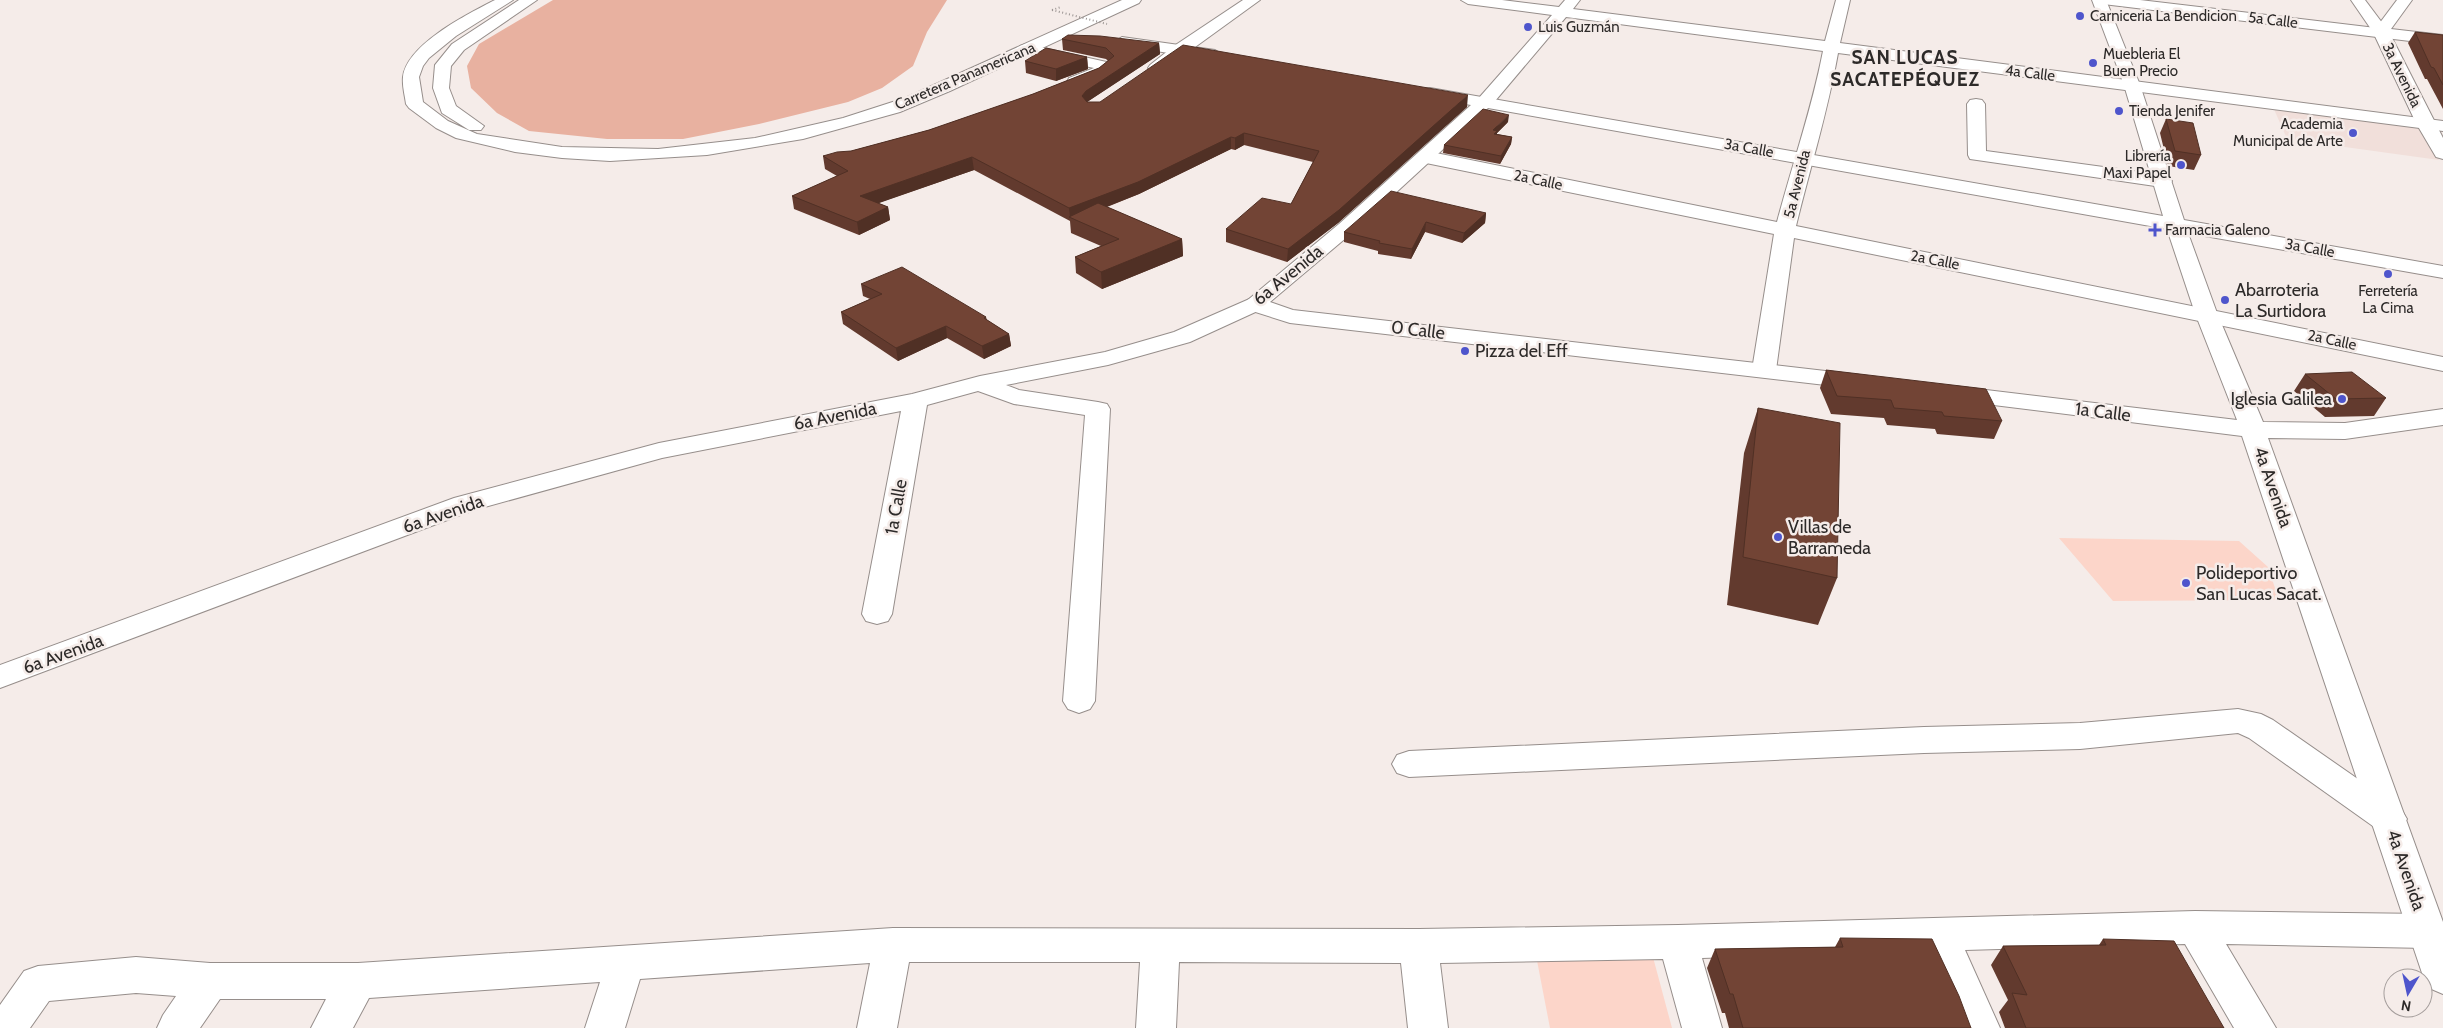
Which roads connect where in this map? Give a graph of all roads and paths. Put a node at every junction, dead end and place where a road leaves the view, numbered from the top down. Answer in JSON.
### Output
{"nodes":[{"id":1,"x":506,"y":0,"type":"edge"},
{"id":2,"x":530,"y":0,"type":"edge"},
{"id":3,"x":1101,"y":0,"type":"edge"},
{"id":4,"x":1134,"y":0,"type":"edge"},
{"id":5,"x":1253,"y":0,"type":"edge"},
{"id":6,"x":1468,"y":0,"type":"edge"},
{"id":7,"x":1843,"y":0,"type":"edge"},
{"id":8,"x":2099,"y":0,"type":"edge"},
{"id":9,"x":2103,"y":0,"type":"edge"},
{"id":10,"x":2358,"y":0,"type":"edge"},
{"id":11,"x":2405,"y":0,"type":"edge"},
{"id":12,"x":1569,"y":6,"type":"edge"},
{"id":13,"x":1052,"y":10,"type":"dead end"},
{"id":14,"x":1106,"y":24,"type":"dead end"},
{"id":15,"x":2381,"y":32,"type":"junction"},
{"id":16,"x":1053,"y":39,"type":"junction"},
{"id":17,"x":1086,"y":39,"type":"edge"},
{"id":18,"x":2443,"y":40,"type":"edge"},
{"id":19,"x":1111,"y":41,"type":"edge"},
{"id":20,"x":1831,"y":48,"type":"junction"},
{"id":21,"x":1026,"y":49,"type":"junction"},
{"id":22,"x":1180,"y":49,"type":"junction"},
{"id":23,"x":1229,"y":57,"type":"edge"},
{"id":24,"x":1140,"y":79,"type":"edge"},
{"id":25,"x":2132,"y":86,"type":"junction"},
{"id":26,"x":1062,"y":87,"type":"edge"},
{"id":27,"x":1415,"y":90,"type":"edge"},
{"id":28,"x":1484,"y":103,"type":"junction"},
{"id":29,"x":1976,"y":104,"type":"dead end"},
{"id":30,"x":2425,"y":123,"type":"junction"},
{"id":31,"x":2443,"y":126,"type":"edge"},
{"id":32,"x":2443,"y":153,"type":"edge"},
{"id":33,"x":1426,"y":157,"type":"junction"},
{"id":34,"x":1802,"y":158,"type":"junction"},
{"id":35,"x":2162,"y":181,"type":"junction"},
{"id":36,"x":2175,"y":224,"type":"junction"},
{"id":37,"x":1785,"y":231,"type":"junction"},
{"id":38,"x":2443,"y":272,"type":"edge"},
{"id":39,"x":1254,"y":304,"type":"junction"},
{"id":40,"x":2206,"y":314,"type":"junction"},
{"id":41,"x":2443,"y":364,"type":"edge"},
{"id":42,"x":1764,"y":370,"type":"junction"},
{"id":43,"x":980,"y":383,"type":"junction"},
{"id":44,"x":1881,"y":385,"type":"edge"},
{"id":45,"x":1930,"y":391,"type":"edge"},
{"id":46,"x":915,"y":401,"type":"junction"},
{"id":47,"x":2443,"y":417,"type":"edge"},
{"id":48,"x":2253,"y":430,"type":"junction"},
{"id":49,"x":876,"y":614,"type":"dead end"},
{"id":50,"x":0,"y":677,"type":"edge"},
{"id":51,"x":1079,"y":701,"type":"dead end"},
{"id":52,"x":1409,"y":764,"type":"dead end"},
{"id":53,"x":2389,"y":820,"type":"junction"},
{"id":54,"x":2195,"y":927,"type":"junction"},
{"id":55,"x":2427,"y":931,"type":"junction"},
{"id":56,"x":1938,"y":933,"type":"junction"},
{"id":57,"x":1678,"y":942,"type":"junction"},
{"id":58,"x":894,"y":945,"type":"junction"},
{"id":59,"x":1419,"y":946,"type":"junction"},
{"id":60,"x":1160,"y":947,"type":"junction"},
{"id":61,"x":626,"y":962,"type":"junction"},
{"id":62,"x":2443,"y":976,"type":"edge"},
{"id":63,"x":210,"y":981,"type":"junction"},
{"id":64,"x":358,"y":981,"type":"junction"},
{"id":65,"x":7,"y":1028,"type":"edge"},
{"id":66,"x":177,"y":1028,"type":"edge"},
{"id":67,"x":331,"y":1028,"type":"edge"},
{"id":68,"x":605,"y":1028,"type":"edge"},
{"id":69,"x":877,"y":1028,"type":"edge"},
{"id":70,"x":1156,"y":1028,"type":"edge"},
{"id":71,"x":1428,"y":1028,"type":"edge"},
{"id":72,"x":1702,"y":1028,"type":"edge"},
{"id":73,"x":1980,"y":1028,"type":"edge"},
{"id":74,"x":2256,"y":1028,"type":"edge"}],
"edges":[{"from":1,"to":21,"type":"main road","name":"Carretera Panamericana"},
{"from":2,"to":3,"type":"main road","name":"Carretera Panamericana"},
{"from":4,"to":16,"type":"main road","name":"Carretera Panamericana"},
{"from":5,"to":22,"type":"main road"},
{"from":6,"to":12,"type":"main road","name":"4a Calle"},
{"from":7,"to":20,"type":"main road","name":"5a Avenida"},
{"from":8,"to":25,"type":"main road","name":"4a Avenida"},
{"from":9,"to":15,"type":"main road","name":"5a Calle"},
{"from":10,"to":15,"type":"main road","name":"3a Avenida"},
{"from":11,"to":15,"type":"main road"},
{"from":12,"to":20,"type":"main road","name":"4a Calle"},
{"from":12,"to":28,"type":"main road","name":"6a Avenida"},
{"from":13,"to":14,"type":"path","bridge":true},
{"from":15,"to":18,"type":"main road","name":"5a Calle"},
{"from":15,"to":30,"type":"main road","name":"3a Avenida"},
{"from":16,"to":17,"type":"main road"},
{"from":16,"to":21,"type":"main road","name":"Carretera Panamericana"},
{"from":19,"to":22,"type":"main road"},
{"from":20,"to":25,"type":"main road","name":"4a Calle"},
{"from":20,"to":34,"type":"main road","name":"5a Avenida"},
{"from":21,"to":26,"type":"main road"},
{"from":22,"to":23,"type":"main road"},
{"from":22,"to":24,"type":"main road"},
{"from":25,"to":30,"type":"main road","name":"4a Calle"},
{"from":25,"to":35,"type":"main road","name":"4a Avenida"},
{"from":27,"to":28,"type":"main road","name":"3a Calle"},
{"from":28,"to":33,"type":"main road","name":"6a Avenida"},
{"from":28,"to":34,"type":"main road","name":"3a Calle"},
{"from":29,"to":35,"type":"main road"},
{"from":30,"to":31,"type":"main road","name":"4a Calle"},
{"from":30,"to":32,"type":"main road","name":"3a Avenida"},
{"from":33,"to":37,"type":"main road","name":"2a Calle"},
{"from":33,"to":39,"type":"main road","name":"6a Avenida"},
{"from":34,"to":36,"type":"main road","name":"3a Calle"},
{"from":34,"to":37,"type":"main road","name":"5a Avenida"},
{"from":35,"to":36,"type":"main road","name":"4a Avenida"},
{"from":36,"to":38,"type":"main road","name":"3a Calle"},
{"from":36,"to":40,"type":"main road","name":"4a Avenida"},
{"from":37,"to":40,"type":"main road","name":"2a Calle"},
{"from":37,"to":42,"type":"main road","name":"5a Avenida"},
{"from":39,"to":42,"type":"main road","name":"0 Calle"},
{"from":39,"to":43,"type":"main road","name":"6a Avenida"},
{"from":40,"to":41,"type":"main road","name":"2a Calle"},
{"from":40,"to":48,"type":"main road","name":"4a Avenida"},
{"from":42,"to":44,"type":"main road"},
{"from":43,"to":46,"type":"main road","name":"6a Avenida"},
{"from":43,"to":51,"type":"main road"},
{"from":45,"to":48,"type":"main road","name":"1a Calle"},
{"from":46,"to":49,"type":"main road","name":"1a Calle"},
{"from":46,"to":50,"type":"main road","name":"6a Avenida"},
{"from":47,"to":48,"type":"main road","name":"1a Calle"},
{"from":48,"to":53,"type":"main road","name":"4a Avenida"},
{"from":52,"to":53,"type":"main road"},
{"from":53,"to":55,"type":"main road","name":"4a Avenida"},
{"from":54,"to":55,"type":"main road"},
{"from":54,"to":56,"type":"main road"},
{"from":54,"to":74,"type":"main road"},
{"from":55,"to":62,"type":"main road","name":"4a Avenida"},
{"from":56,"to":57,"type":"main road"},
{"from":56,"to":73,"type":"main road"},
{"from":57,"to":59,"type":"main road"},
{"from":57,"to":72,"type":"main road"},
{"from":58,"to":60,"type":"main road"},
{"from":58,"to":61,"type":"main road"},
{"from":58,"to":69,"type":"main road"},
{"from":59,"to":60,"type":"main road"},
{"from":59,"to":71,"type":"main road"},
{"from":60,"to":70,"type":"main road"},
{"from":61,"to":64,"type":"main road"},
{"from":61,"to":68,"type":"main road"},
{"from":63,"to":64,"type":"main road"},
{"from":63,"to":65,"type":"main road"},
{"from":63,"to":66,"type":"main road"},
{"from":64,"to":67,"type":"main road"}]}
